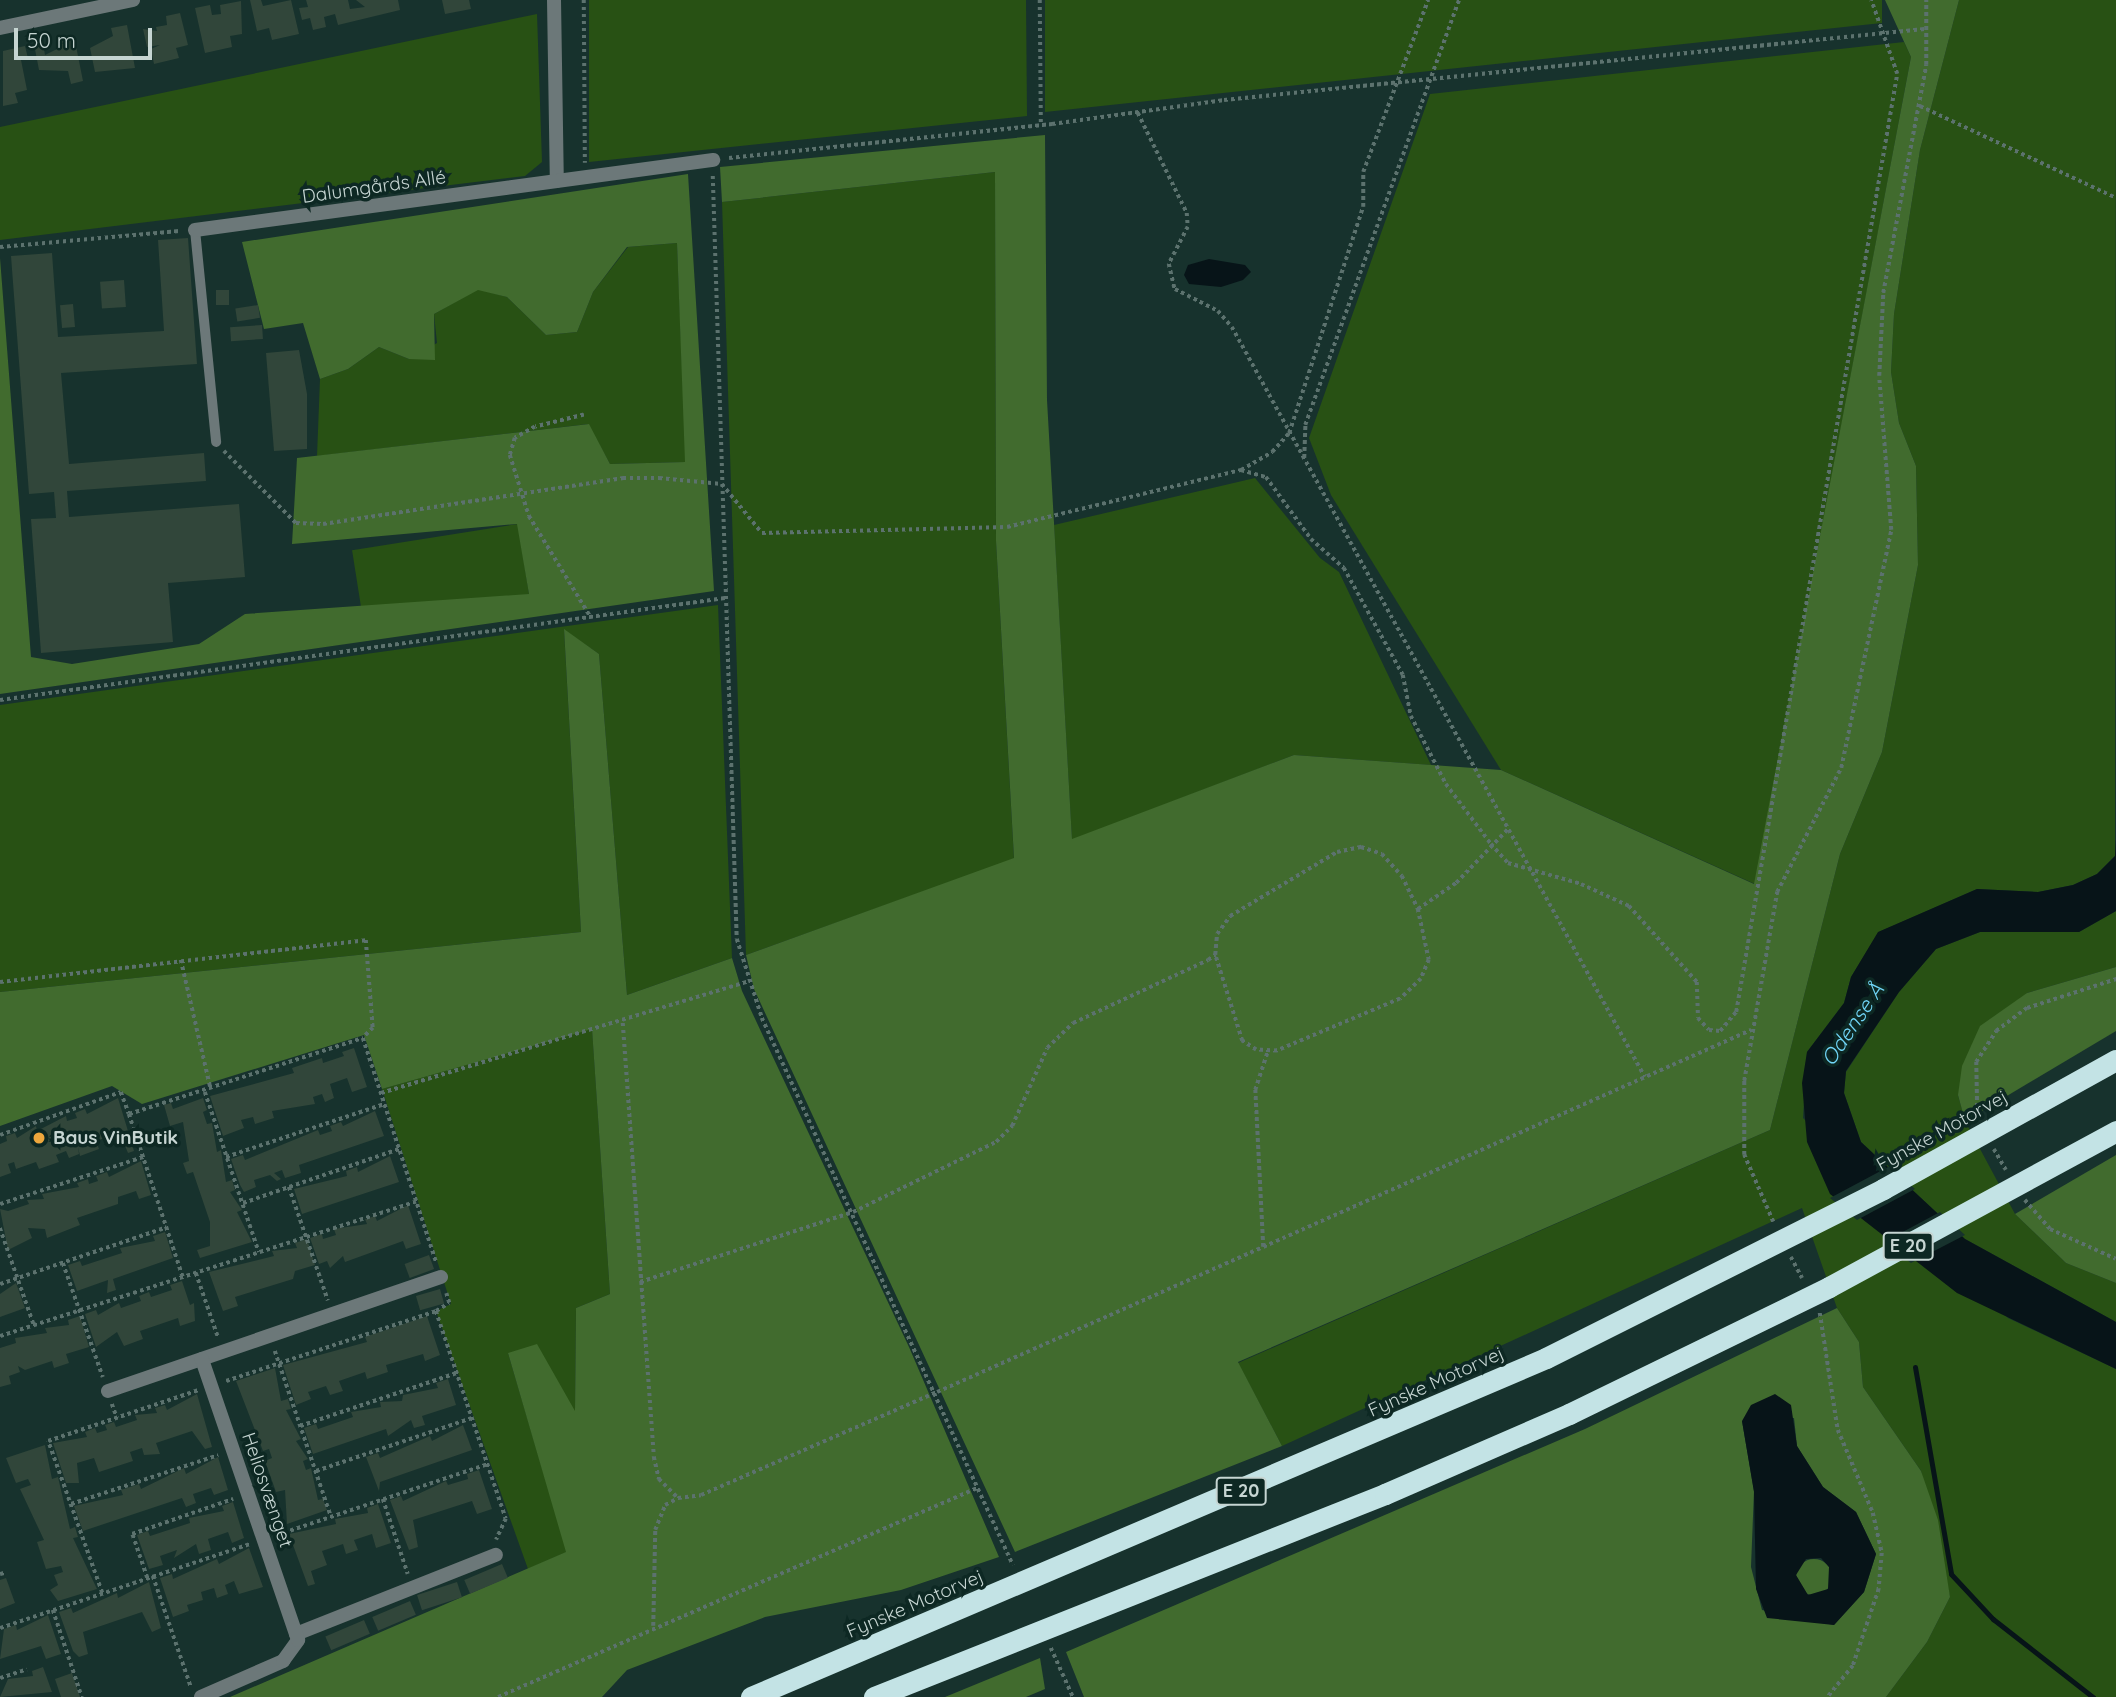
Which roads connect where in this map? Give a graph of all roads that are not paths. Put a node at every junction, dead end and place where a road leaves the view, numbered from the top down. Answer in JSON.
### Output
{"nodes":[{"id":1,"x":133,"y":0,"type":"edge"},
{"id":2,"x":554,"y":0,"type":"edge"},
{"id":3,"x":74,"y":6,"type":"edge"},
{"id":4,"x":0,"y":28,"type":"edge"},
{"id":5,"x":713,"y":160,"type":"road end"},
{"id":6,"x":557,"y":181,"type":"junction"},
{"id":7,"x":195,"y":230,"type":"joint"},
{"id":8,"x":216,"y":442,"type":"road end"},
{"id":9,"x":2116,"y":1059,"type":"edge"},
{"id":10,"x":2116,"y":1131,"type":"edge"},
{"id":11,"x":440,"y":1277,"type":"road end"},
{"id":12,"x":202,"y":1359,"type":"junction"},
{"id":13,"x":108,"y":1391,"type":"road end"},
{"id":14,"x":496,"y":1555,"type":"road end"},
{"id":15,"x":296,"y":1634,"type":"junction"},
{"id":16,"x":201,"y":1697,"type":"edge"},
{"id":17,"x":751,"y":1697,"type":"edge"},
{"id":18,"x":874,"y":1697,"type":"edge"}],
"edges":[{"from":1,"to":3,"type":"street"},
{"from":2,"to":6,"type":"street"},
{"from":3,"to":4,"type":"street"},
{"from":5,"to":6,"type":"street","name":"Dalumgårds Allé"},
{"from":6,"to":7,"type":"street","name":"Dalumgårds Allé"},
{"from":7,"to":8,"type":"lane"},
{"from":9,"to":17,"type":"highway","name":"Fynske Motorvej","number":"E 20"},
{"from":10,"to":18,"type":"highway","number":"E 20"},
{"from":11,"to":12,"type":"street"},
{"from":12,"to":13,"type":"street"},
{"from":12,"to":15,"type":"street","name":"Heliosvænget"},
{"from":14,"to":15,"type":"street"},
{"from":15,"to":16,"type":"street"}]}
